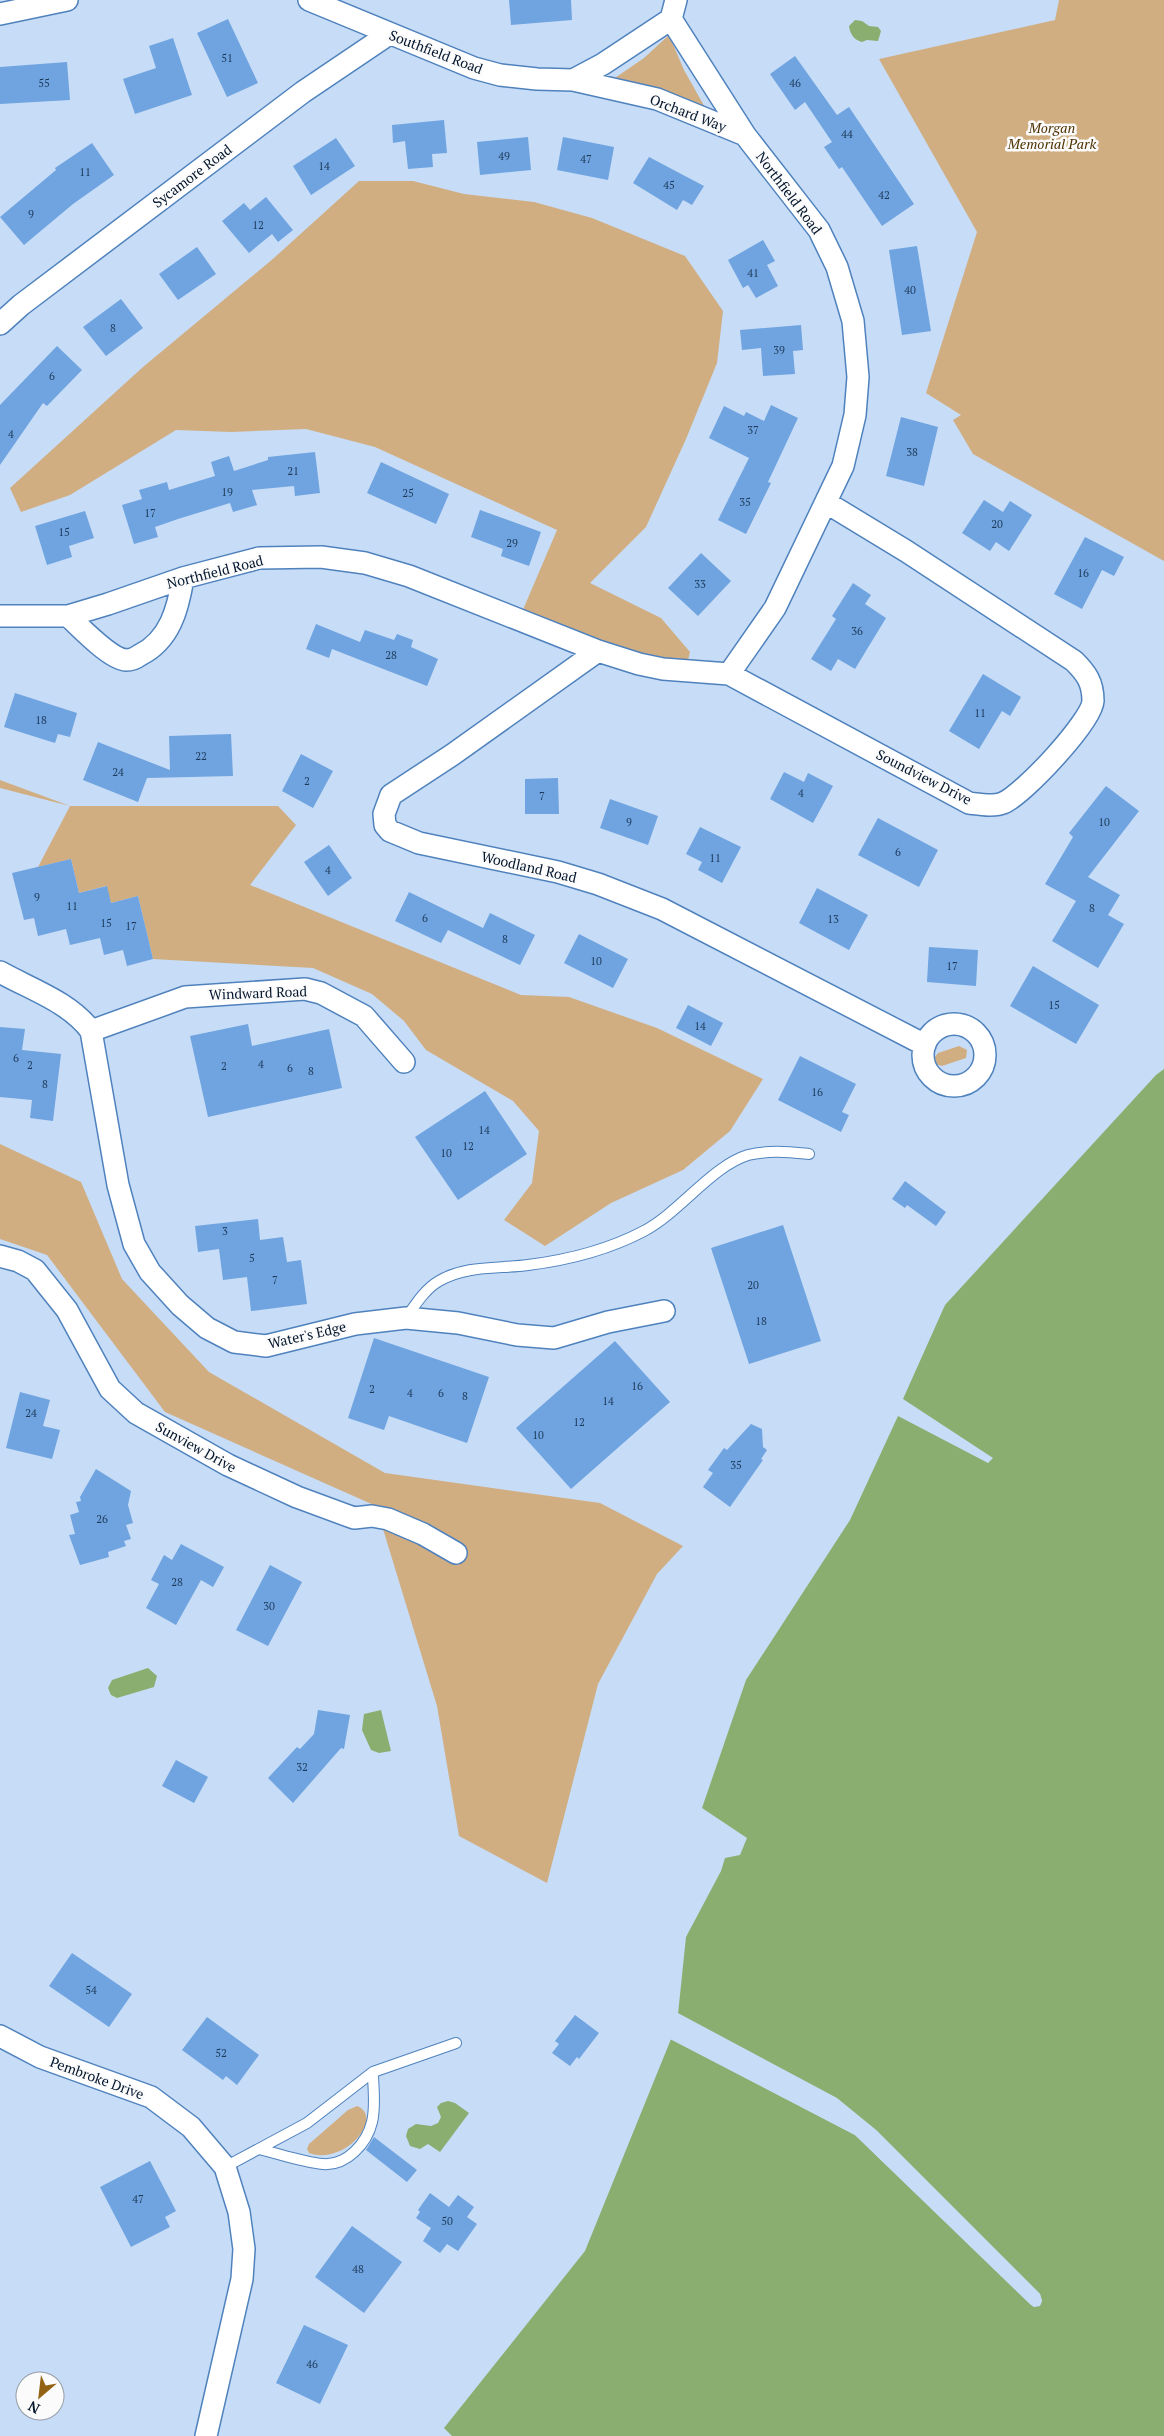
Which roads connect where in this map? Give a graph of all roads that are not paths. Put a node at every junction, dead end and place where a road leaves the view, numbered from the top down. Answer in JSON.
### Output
{"nodes":[{"id":1,"x":67,"y":0,"type":"edge"},
{"id":2,"x":308,"y":0,"type":"edge"},
{"id":3,"x":674,"y":10,"type":"edge"},
{"id":4,"x":0,"y":14,"type":"edge"},
{"id":5,"x":389,"y":34,"type":"junction"},
{"id":6,"x":573,"y":80,"type":"junction"},
{"id":7,"x":745,"y":134,"type":"junction"},
{"id":8,"x":0,"y":324,"type":"edge"},
{"id":9,"x":827,"y":503,"type":"junction"},
{"id":10,"x":183,"y":578,"type":"junction"},
{"id":11,"x":0,"y":616,"type":"edge"},
{"id":12,"x":68,"y":616,"type":"junction"},
{"id":13,"x":598,"y":651,"type":"junction"},
{"id":14,"x":729,"y":674,"type":"junction"},
{"id":15,"x":0,"y":972,"type":"edge"},
{"id":16,"x":91,"y":1031,"type":"junction"},
{"id":17,"x":925,"y":1045,"type":"dead end"},
{"id":18,"x":404,"y":1062,"type":"dead end"},
{"id":19,"x":809,"y":1154,"type":"dead end"},
{"id":20,"x":0,"y":1256,"type":"edge"},
{"id":21,"x":664,"y":1311,"type":"dead end"},
{"id":22,"x":406,"y":1318,"type":"junction"},
{"id":23,"x":456,"y":1553,"type":"dead end"},
{"id":24,"x":0,"y":2036,"type":"edge"},
{"id":25,"x":456,"y":2043,"type":"dead end"},
{"id":26,"x":373,"y":2072,"type":"junction"},
{"id":27,"x":259,"y":2149,"type":"junction"},
{"id":28,"x":225,"y":2167,"type":"junction"},
{"id":29,"x":206,"y":2436,"type":"edge"}],
"edges":[{"from":1,"to":4,"type":"street"},
{"from":2,"to":5,"type":"street","name":"Southfield Road"},
{"from":3,"to":6,"type":"street"},
{"from":3,"to":7,"type":"street","name":"Northfield Road"},
{"from":5,"to":6,"type":"street","name":"Southfield Road"},
{"from":5,"to":8,"type":"street","name":"Sycamore Road"},
{"from":6,"to":7,"type":"street","name":"Orchard Way"},
{"from":7,"to":9,"type":"street","name":"Northfield Road"},
{"from":9,"to":14,"type":"street","name":"Northfield Road"},
{"from":9,"to":14,"type":"street","name":"Soundview Drive"},
{"from":10,"to":12,"type":"street","name":"Northfield Road"},
{"from":10,"to":12,"type":"street"},
{"from":10,"to":13,"type":"street","name":"Northfield Road"},
{"from":11,"to":12,"type":"street","name":"Northfield Road"},
{"from":13,"to":14,"type":"street","name":"Soundview Drive"},
{"from":13,"to":17,"type":"street","name":"Woodland Road"},
{"from":15,"to":16,"type":"street"},
{"from":16,"to":18,"type":"street","name":"Windward Road"},
{"from":16,"to":22,"type":"street","name":"Water's Edge"},
{"from":19,"to":22,"type":"lane"},
{"from":20,"to":23,"type":"street","name":"Sunview Drive"},
{"from":21,"to":22,"type":"street","name":"Water's Edge"},
{"from":24,"to":28,"type":"street","name":"Pembroke Drive"},
{"from":25,"to":26,"type":"lane"},
{"from":26,"to":27,"type":"lane"},
{"from":26,"to":27,"type":"lane"},
{"from":27,"to":28,"type":"lane"},
{"from":28,"to":29,"type":"street","name":"Pembroke Drive"}]}
